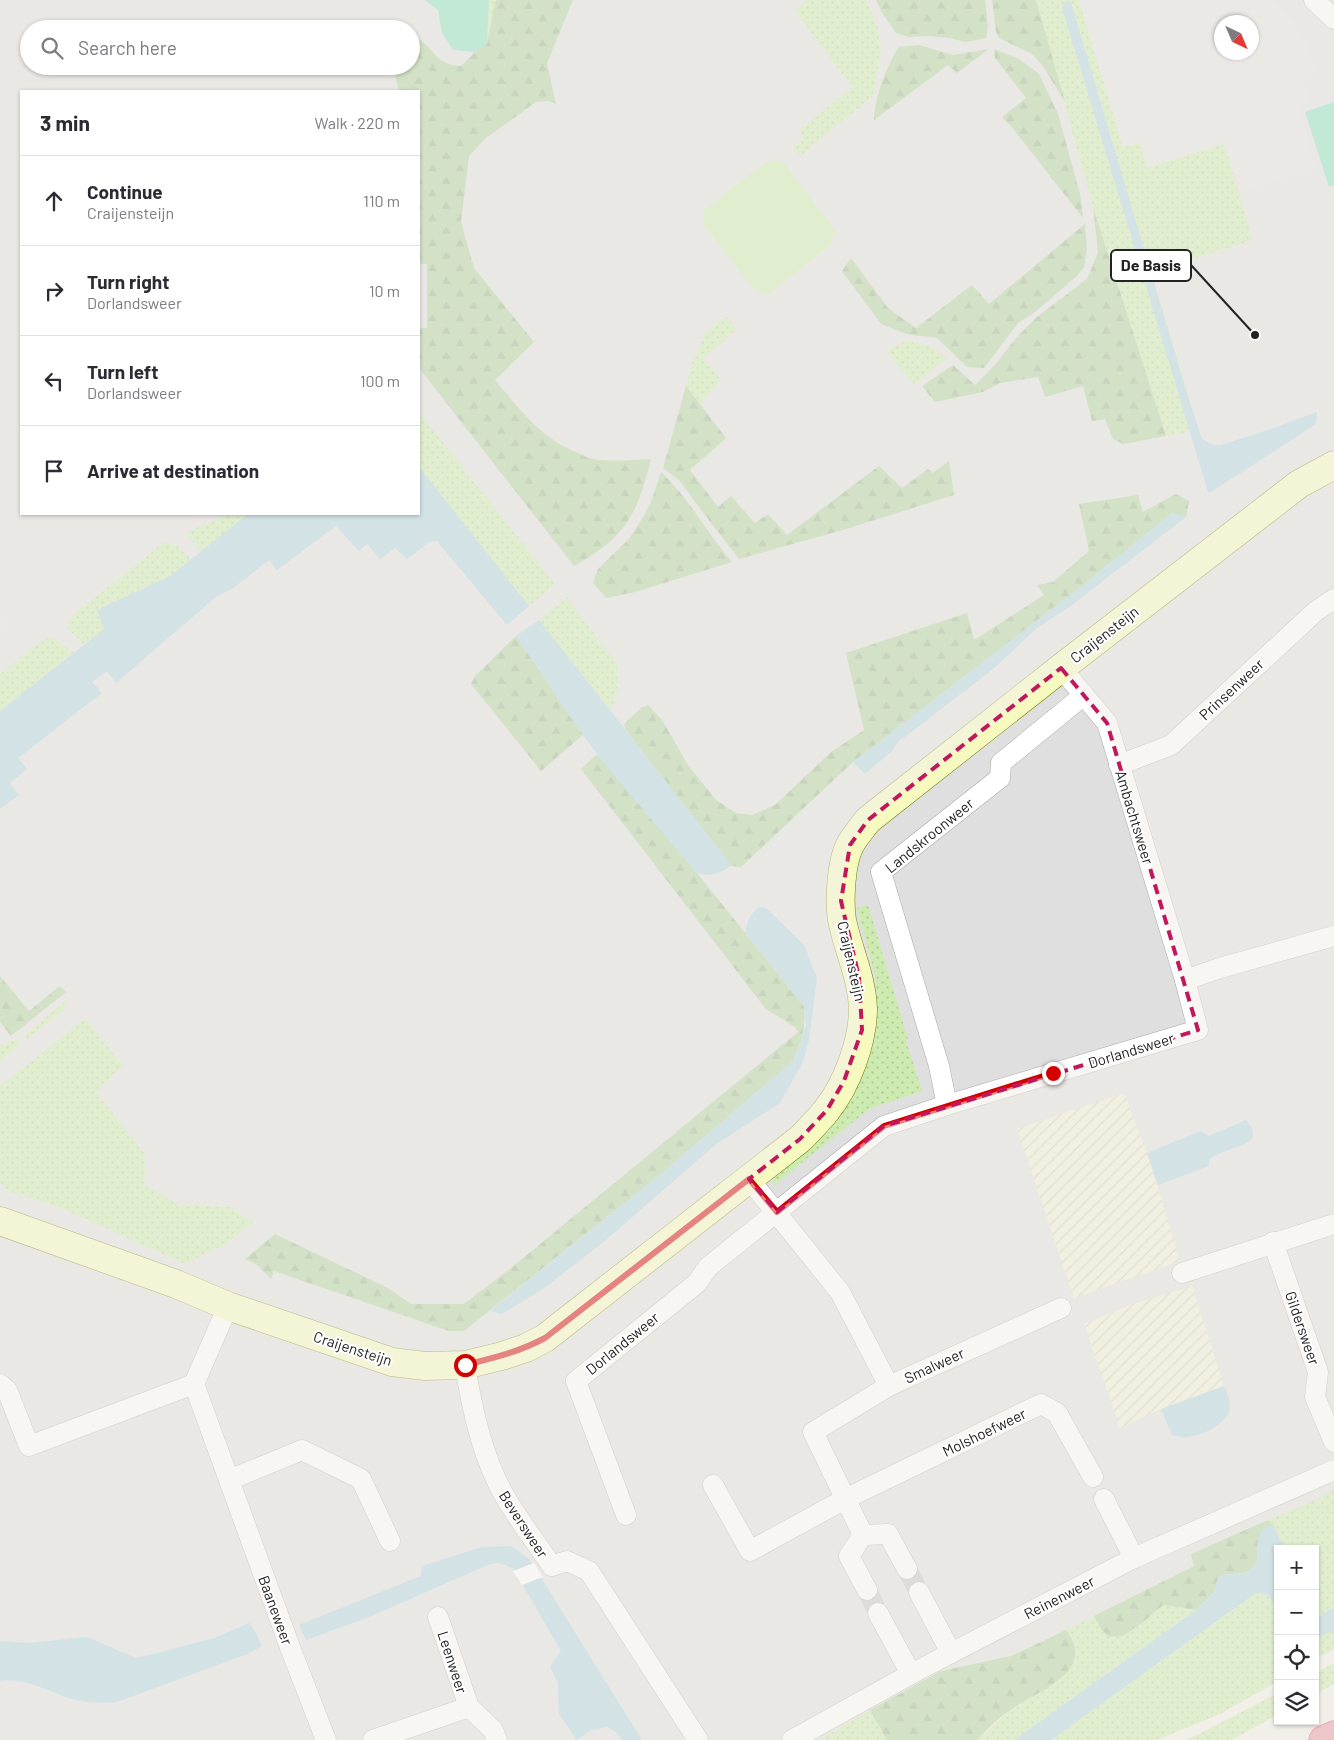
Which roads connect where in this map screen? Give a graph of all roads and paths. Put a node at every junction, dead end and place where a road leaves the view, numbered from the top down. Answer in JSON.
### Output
{"nodes":[{"id":1,"x":1314,"y":0,"type":"edge"},
{"id":2,"x":1334,"y":19,"type":"edge"},
{"id":3,"x":1334,"y":465,"type":"edge"},
{"id":4,"x":1334,"y":598,"type":"edge"},
{"id":5,"x":1061,"y":668,"type":"junction"},
{"id":6,"x":1084,"y":695,"type":"junction"},
{"id":7,"x":1119,"y":765,"type":"junction"},
{"id":8,"x":1334,"y":936,"type":"edge"},
{"id":9,"x":1185,"y":980,"type":"junction"},
{"id":10,"x":947,"y":1106,"type":"junction"},
{"id":11,"x":749,"y":1179,"type":"junction"},
{"id":12,"x":777,"y":1212,"type":"junction"},
{"id":13,"x":0,"y":1221,"type":"edge"},
{"id":14,"x":1334,"y":1224,"type":"edge"},
{"id":15,"x":1273,"y":1242,"type":"junction"},
{"id":16,"x":1182,"y":1273,"type":"dead end"},
{"id":17,"x":228,"y":1306,"type":"junction"},
{"id":18,"x":1060,"y":1308,"type":"dead end"},
{"id":19,"x":465,"y":1365,"type":"junction"},
{"id":20,"x":0,"y":1384,"type":"edge"},
{"id":21,"x":194,"y":1384,"type":"junction"},
{"id":22,"x":889,"y":1386,"type":"junction"},
{"id":23,"x":1334,"y":1442,"type":"edge"},
{"id":24,"x":1334,"y":1470,"type":"edge"},
{"id":25,"x":1093,"y":1477,"type":"dead end"},
{"id":26,"x":229,"y":1480,"type":"junction"},
{"id":27,"x":713,"y":1485,"type":"dead end"},
{"id":28,"x":845,"y":1499,"type":"junction"},
{"id":29,"x":1104,"y":1499,"type":"dead end"},
{"id":30,"x":626,"y":1516,"type":"dead end"},
{"id":31,"x":863,"y":1535,"type":"junction"},
{"id":32,"x":390,"y":1541,"type":"dead end"},
{"id":33,"x":1134,"y":1558,"type":"junction"},
{"id":34,"x":907,"y":1569,"type":"tunnel mouth"},
{"id":35,"x":867,"y":1590,"type":"tunnel mouth"},
{"id":36,"x":919,"y":1592,"type":"tunnel mouth"},
{"id":37,"x":878,"y":1613,"type":"tunnel mouth"},
{"id":38,"x":438,"y":1616,"type":"dead end"},
{"id":39,"x":950,"y":1653,"type":"junction"},
{"id":40,"x":910,"y":1674,"type":"junction"},
{"id":41,"x":468,"y":1708,"type":"junction"},
{"id":42,"x":1334,"y":1734,"type":"edge"},
{"id":43,"x":326,"y":1740,"type":"edge"},
{"id":44,"x":373,"y":1740,"type":"edge"},
{"id":45,"x":497,"y":1740,"type":"edge"},
{"id":46,"x":698,"y":1740,"type":"edge"},
{"id":47,"x":792,"y":1740,"type":"edge"},
{"id":48,"x":1323,"y":1740,"type":"edge"}],
"edges":[{"from":1,"to":2,"type":"street"},
{"from":3,"to":5,"type":"street","name":"Craijensteijn"},
{"from":4,"to":7,"type":"street","name":"Prinsenweer"},
{"from":5,"to":6,"type":"street","name":"Ambachtsweer"},
{"from":5,"to":11,"type":"street","name":"Craijensteijn"},
{"from":6,"to":7,"type":"street","name":"Ambachtsweer"},
{"from":6,"to":10,"type":"street","name":"Landskroonweer"},
{"from":7,"to":9,"type":"street","name":"Ambachtsweer"},
{"from":8,"to":9,"type":"street"},
{"from":9,"to":10,"type":"street","name":"Dorlandsweer"},
{"from":10,"to":12,"type":"street","name":"Dorlandsweer"},
{"from":11,"to":12,"type":"street"},
{"from":11,"to":19,"type":"street","name":"Craijensteijn"},
{"from":12,"to":22,"type":"street"},
{"from":12,"to":30,"type":"street","name":"Dorlandsweer"},
{"from":13,"to":17,"type":"street","name":"Craijensteijn"},
{"from":14,"to":15,"type":"street"},
{"from":15,"to":16,"type":"street"},
{"from":15,"to":23,"type":"street","name":"Gildersweer"},
{"from":17,"to":19,"type":"street","name":"Craijensteijn"},
{"from":17,"to":21,"type":"street"},
{"from":18,"to":22,"type":"street","name":"Smalweer"},
{"from":19,"to":46,"type":"street","name":"Beversweer"},
{"from":20,"to":21,"type":"street"},
{"from":21,"to":26,"type":"street","name":"Baaneweer"},
{"from":22,"to":28,"type":"street","name":"Smalweer"},
{"from":24,"to":33,"type":"street","name":"Reinenweer"},
{"from":25,"to":28,"type":"street","name":"Molshoefweer"},
{"from":26,"to":32,"type":"street"},
{"from":26,"to":43,"type":"street","name":"Baaneweer"},
{"from":27,"to":28,"type":"street","name":"Molshoefweer"},
{"from":28,"to":31,"type":"street"},
{"from":29,"to":33,"type":"street"},
{"from":31,"to":34,"type":"street"},
{"from":31,"to":35,"type":"street"},
{"from":33,"to":39,"type":"street","name":"Reinenweer"},
{"from":36,"to":39,"type":"street"},
{"from":37,"to":40,"type":"street"},
{"from":38,"to":41,"type":"street","name":"Leenweer"},
{"from":39,"to":40,"type":"street","name":"Reinenweer"},
{"from":40,"to":47,"type":"street","name":"Reinenweer"},
{"from":41,"to":44,"type":"street","name":"Leenweer"},
{"from":41,"to":45,"type":"street","name":"Leenweer"},
{"from":42,"to":48,"type":"highway"}]}
